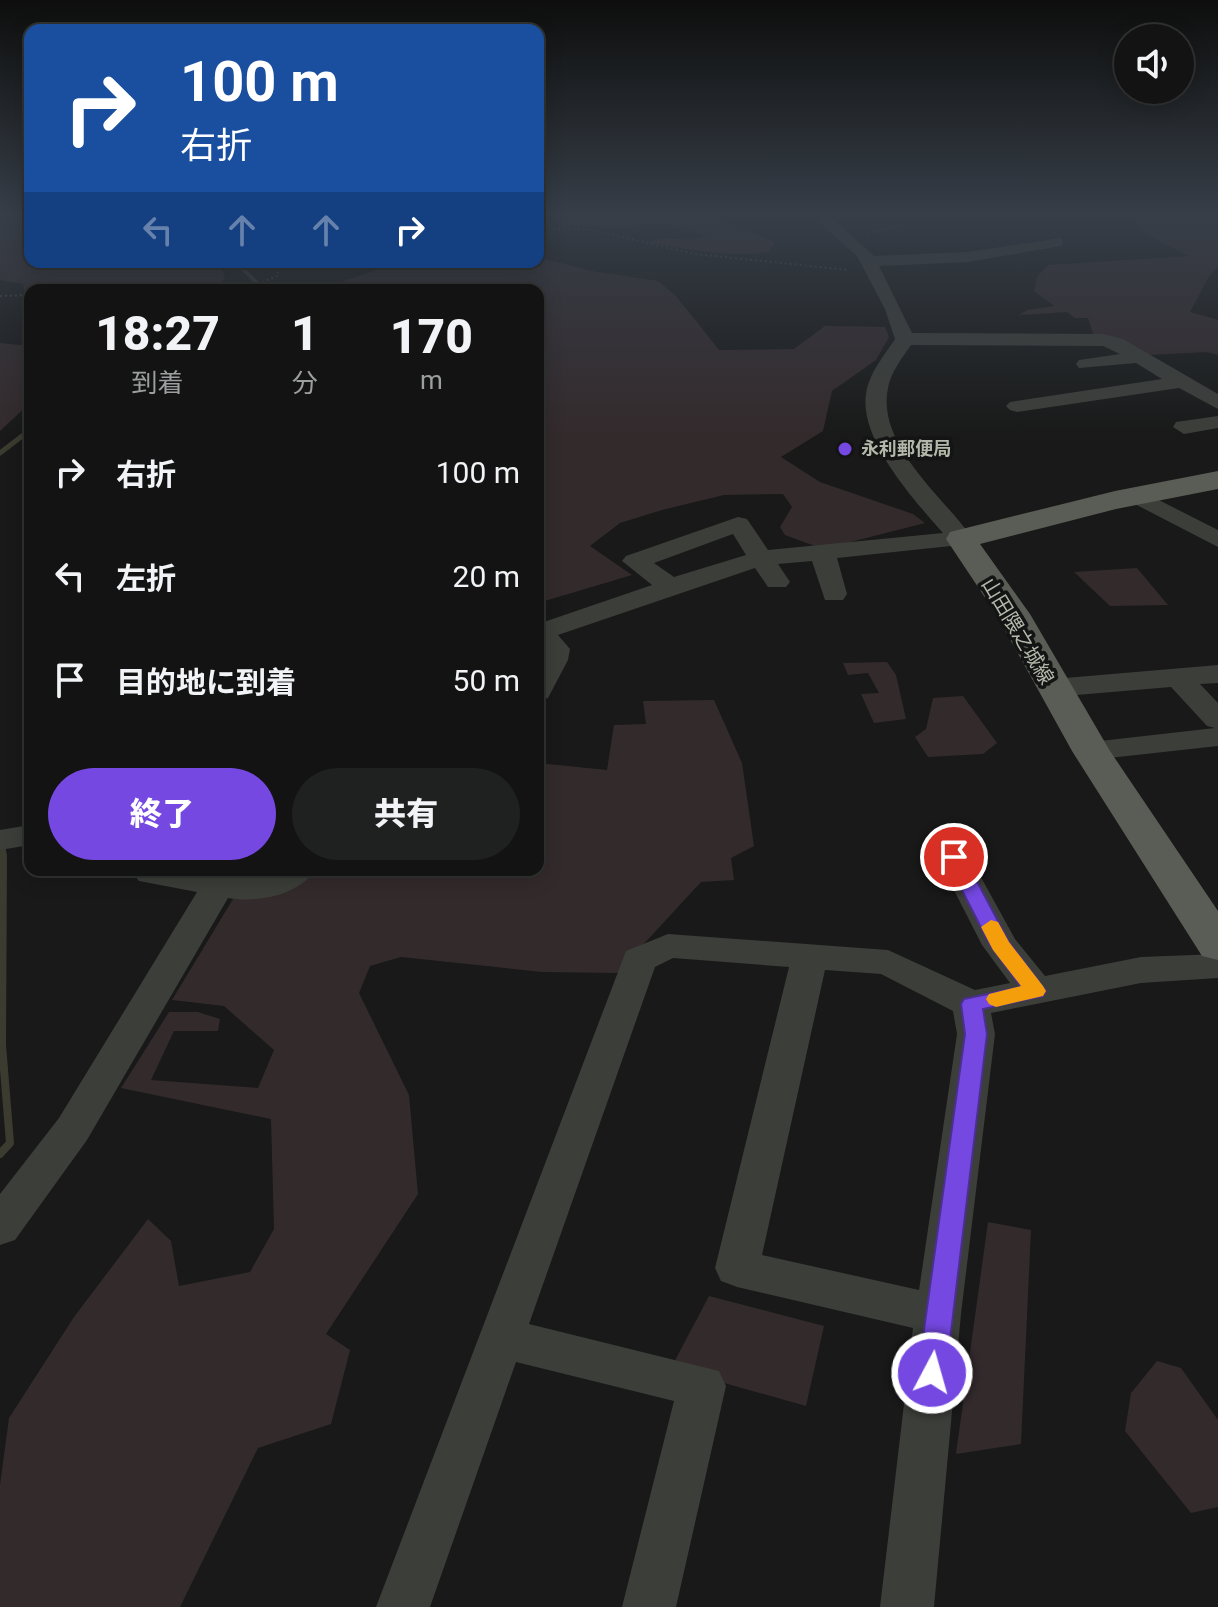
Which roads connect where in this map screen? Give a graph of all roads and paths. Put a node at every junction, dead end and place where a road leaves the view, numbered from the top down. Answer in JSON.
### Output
{"nodes":[{"id":1,"x":882,"y":287,"type":"edge"},
{"id":2,"x":24,"y":295,"type":"edge"},
{"id":3,"x":0,"y":296,"type":"edge"},
{"id":4,"x":974,"y":324,"type":"dead end"},
{"id":5,"x":903,"y":332,"type":"junction"},
{"id":6,"x":1030,"y":340,"type":"junction"},
{"id":7,"x":1045,"y":357,"type":"dead end"},
{"id":8,"x":1139,"y":357,"type":"junction"},
{"id":9,"x":1086,"y":364,"type":"dead end"},
{"id":10,"x":1181,"y":382,"type":"junction"},
{"id":11,"x":1218,"y":403,"type":"edge"},
{"id":12,"x":1017,"y":406,"type":"dead end"},
{"id":13,"x":1218,"y":422,"type":"edge"},
{"id":14,"x":1184,"y":427,"type":"dead end"},
{"id":15,"x":1218,"y":480,"type":"edge"},
{"id":16,"x":1137,"y":496,"type":"junction"},
{"id":17,"x":961,"y":539,"type":"junction"},
{"id":18,"x":1218,"y":540,"type":"edge"},
{"id":19,"x":823,"y":553,"type":"junction"},
{"id":20,"x":761,"y":558,"type":"junction"},
{"id":21,"x":777,"y":582,"type":"dead end"},
{"id":22,"x":671,"y":586,"type":"junction"},
{"id":23,"x":834,"y":594,"type":"dead end"},
{"id":24,"x":544,"y":631,"type":"edge"},
{"id":25,"x":544,"y":638,"type":"edge"},
{"id":26,"x":1218,"y":674,"type":"edge"},
{"id":27,"x":1177,"y":676,"type":"junction"},
{"id":28,"x":544,"y":680,"type":"edge"},
{"id":29,"x":1053,"y":688,"type":"junction"},
{"id":30,"x":1218,"y":720,"type":"edge"},
{"id":31,"x":1218,"y":737,"type":"edge"},
{"id":32,"x":1091,"y":751,"type":"junction"},
{"id":33,"x":954,"y":857,"type":"dead end"},
{"id":34,"x":195,"y":876,"type":"edge"},
{"id":35,"x":287,"y":876,"type":"edge"},
{"id":36,"x":225,"y":878,"type":"edge"},
{"id":37,"x":1218,"y":945,"type":"edge"},
{"id":38,"x":809,"y":958,"type":"junction"},
{"id":39,"x":1218,"y":966,"type":"edge"},
{"id":40,"x":1036,"y":991,"type":"junction"},
{"id":41,"x":971,"y":1004,"type":"junction"},
{"id":42,"x":0,"y":1227,"type":"edge"},
{"id":43,"x":938,"y":1314,"type":"junction"},
{"id":44,"x":502,"y":1338,"type":"junction"},
{"id":45,"x":403,"y":1607,"type":"edge"},
{"id":46,"x":649,"y":1607,"type":"edge"},
{"id":47,"x":907,"y":1607,"type":"edge"}],
"edges":[{"from":1,"to":5,"type":"street"},
{"from":2,"to":3,"type":"path"},
{"from":4,"to":5,"type":"street"},
{"from":5,"to":6,"type":"street"},
{"from":5,"to":17,"type":"street"},
{"from":6,"to":7,"type":"street"},
{"from":6,"to":8,"type":"street"},
{"from":8,"to":9,"type":"street"},
{"from":8,"to":10,"type":"street"},
{"from":10,"to":11,"type":"street"},
{"from":10,"to":12,"type":"street"},
{"from":13,"to":14,"type":"street"},
{"from":15,"to":16,"type":"main road"},
{"from":16,"to":17,"type":"main road"},
{"from":16,"to":18,"type":"street"},
{"from":17,"to":19,"type":"street"},
{"from":17,"to":29,"type":"main road","name":"山田隈之城線"},
{"from":19,"to":20,"type":"street"},
{"from":19,"to":23,"type":"street"},
{"from":20,"to":21,"type":"street"},
{"from":20,"to":22,"type":"street"},
{"from":20,"to":22,"type":"street"},
{"from":22,"to":24,"type":"street"},
{"from":25,"to":28,"type":"street"},
{"from":26,"to":27,"type":"street"},
{"from":27,"to":29,"type":"street"},
{"from":27,"to":30,"type":"street"},
{"from":29,"to":32,"type":"main road","name":"山田隈之城線"},
{"from":31,"to":32,"type":"street"},
{"from":32,"to":37,"type":"main road","name":"山田隈之城線"},
{"from":33,"to":40,"type":"street"},
{"from":34,"to":36,"type":"street"},
{"from":35,"to":36,"type":"street"},
{"from":36,"to":42,"type":"street"},
{"from":38,"to":41,"type":"street"},
{"from":38,"to":43,"type":"street"},
{"from":38,"to":44,"type":"street"},
{"from":39,"to":40,"type":"street"},
{"from":40,"to":41,"type":"street"},
{"from":41,"to":43,"type":"street"},
{"from":43,"to":47,"type":"street"},
{"from":44,"to":45,"type":"street"},
{"from":44,"to":46,"type":"street"}]}
